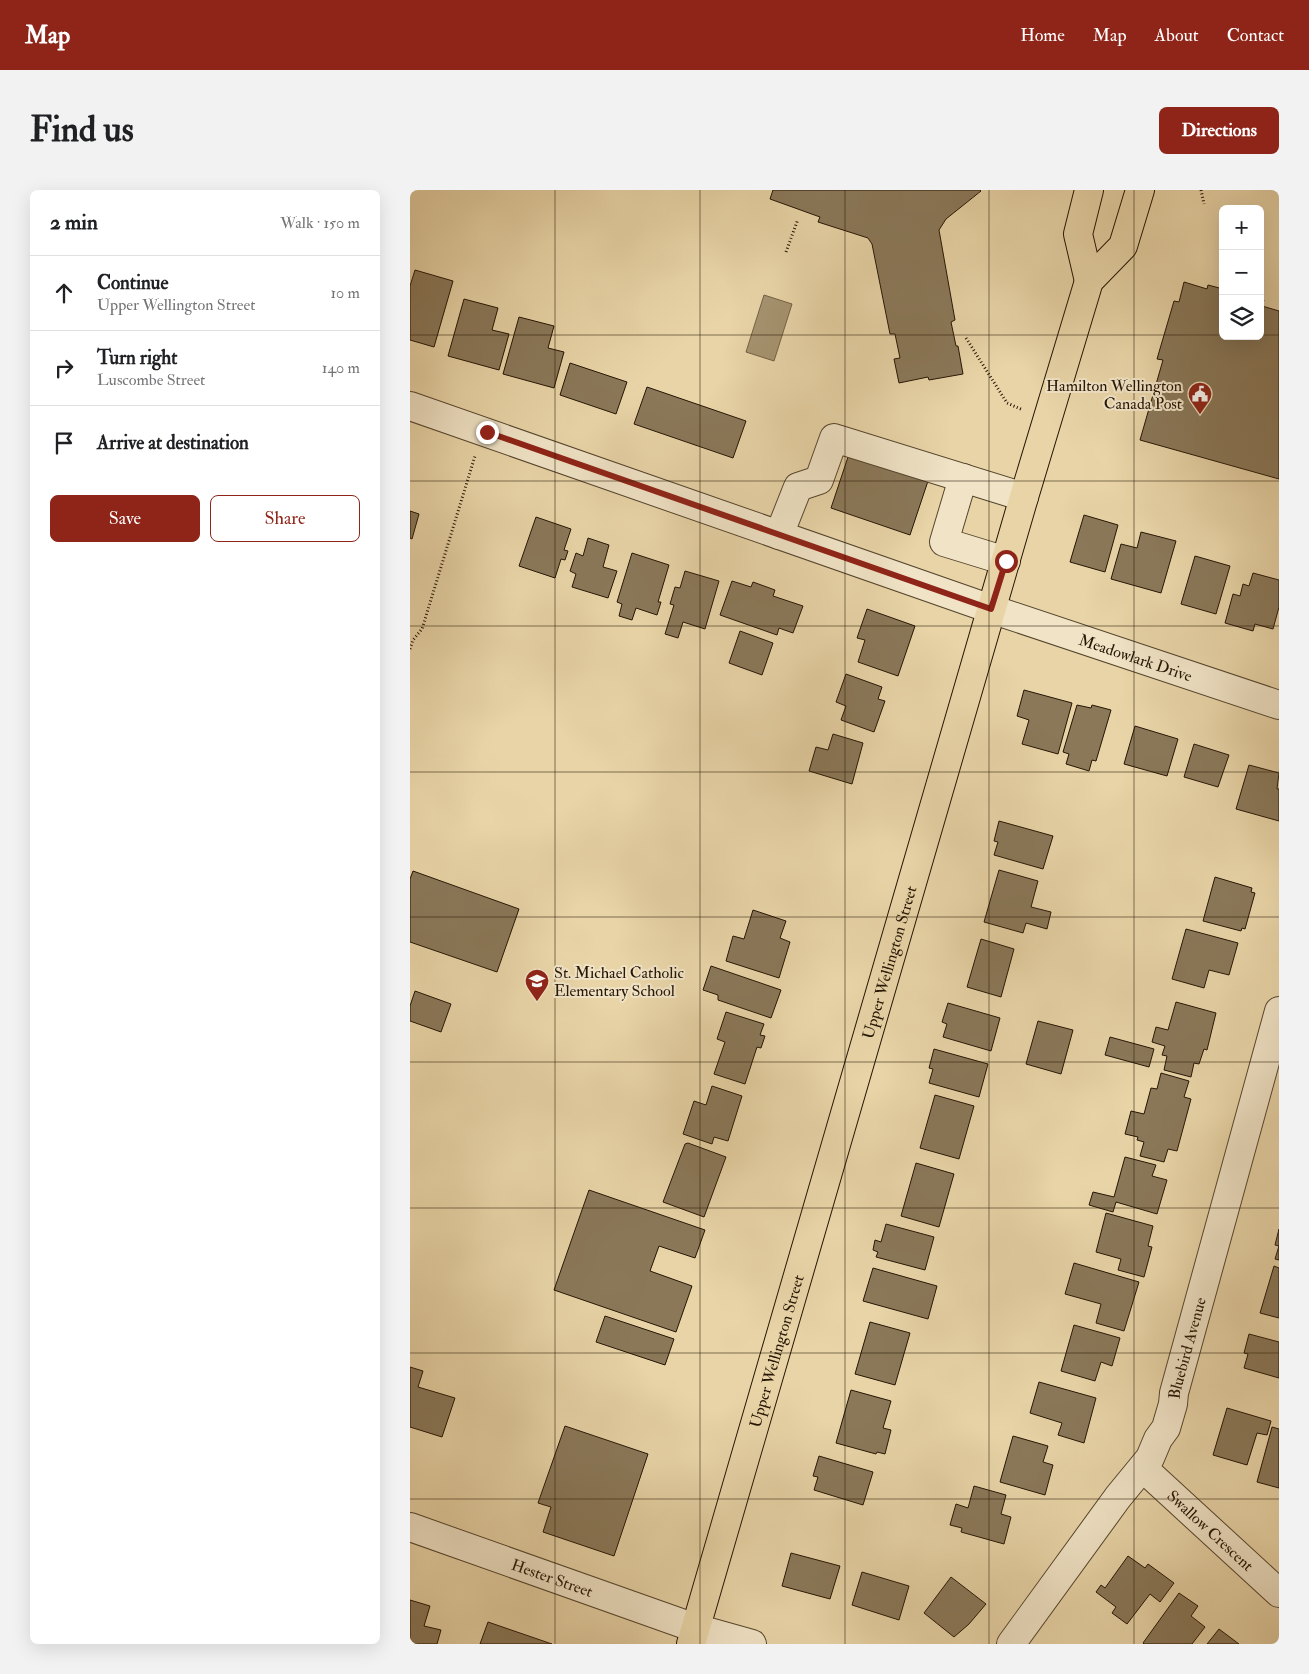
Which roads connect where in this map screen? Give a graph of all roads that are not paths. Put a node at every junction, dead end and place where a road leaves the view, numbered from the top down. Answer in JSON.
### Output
{"nodes":[{"id":1,"x":1089,"y":190,"type":"edge"},
{"id":2,"x":1140,"y":190,"type":"edge"},
{"id":3,"x":1089,"y":281,"type":"junction"},
{"id":4,"x":410,"y":406,"type":"edge"},
{"id":5,"x":963,"y":478,"type":"junction"},
{"id":6,"x":1024,"y":497,"type":"junction"},
{"id":7,"x":779,"y":535,"type":"junction"},
{"id":8,"x":1006,"y":561,"type":"junction"},
{"id":9,"x":991,"y":609,"type":"junction"},
{"id":10,"x":1279,"y":705,"type":"edge"},
{"id":11,"x":1279,"y":1011,"type":"edge"},
{"id":12,"x":1143,"y":1468,"type":"junction"},
{"id":13,"x":410,"y":1527,"type":"edge"},
{"id":14,"x":1279,"y":1593,"type":"edge"},
{"id":15,"x":693,"y":1636,"type":"edge"},
{"id":16,"x":752,"y":1644,"type":"edge"},
{"id":17,"x":1011,"y":1644,"type":"edge"}],
"edges":[{"from":1,"to":3,"type":"main road","name":"Upper Wellington Street"},
{"from":2,"to":3,"type":"main road","name":"Upper Wellington Street"},
{"from":3,"to":6,"type":"main road","name":"Upper Wellington Street"},
{"from":4,"to":7,"type":"street","name":"Meadowlark Drive"},
{"from":5,"to":6,"type":"street"},
{"from":5,"to":7,"type":"street"},
{"from":5,"to":8,"type":"street"},
{"from":6,"to":8,"type":"main road","name":"Upper Wellington Street"},
{"from":7,"to":9,"type":"street","name":"Meadowlark Drive"},
{"from":8,"to":9,"type":"main road","name":"Upper Wellington Street"},
{"from":9,"to":10,"type":"street","name":"Meadowlark Drive"},
{"from":9,"to":15,"type":"main road","name":"Upper Wellington Street"},
{"from":11,"to":12,"type":"street","name":"Bluebird Avenue"},
{"from":12,"to":14,"type":"street","name":"Swallow Crescent"},
{"from":12,"to":17,"type":"street","name":"Bluebird Avenue"},
{"from":13,"to":15,"type":"street","name":"Hester Street"},
{"from":15,"to":16,"type":"street","name":"Hester Street"}]}
